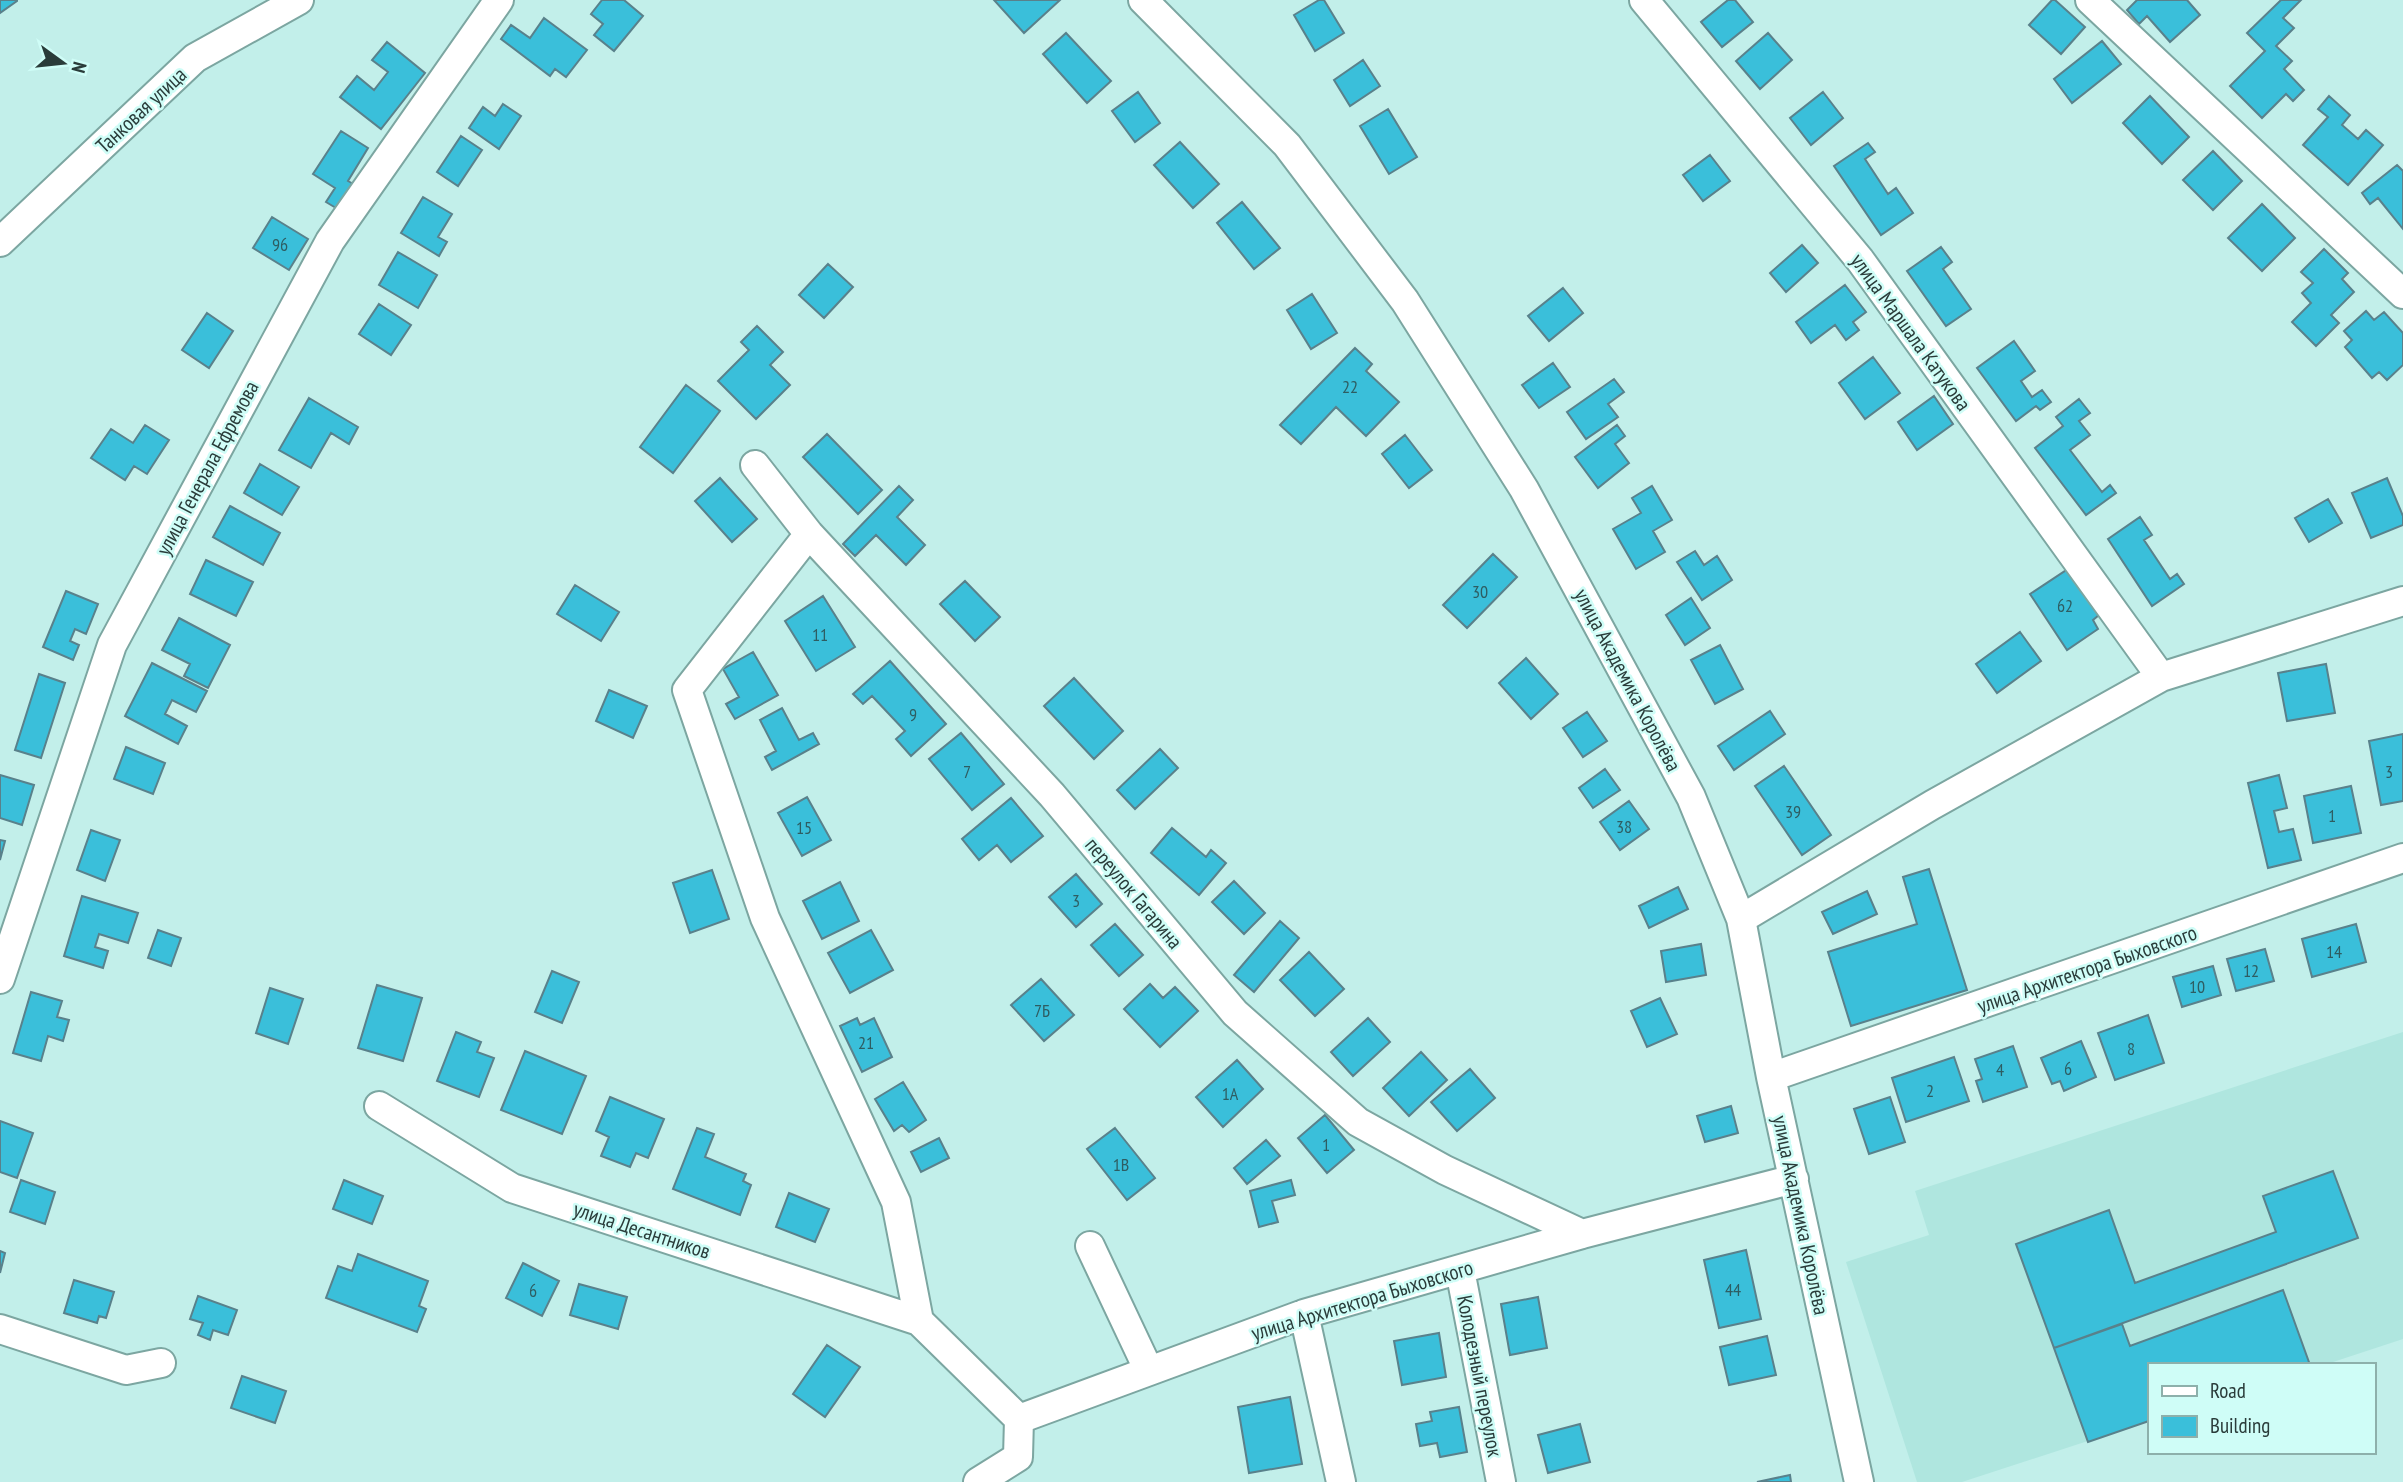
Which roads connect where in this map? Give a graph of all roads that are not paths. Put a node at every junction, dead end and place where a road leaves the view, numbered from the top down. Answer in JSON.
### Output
{"nodes":[{"id":1,"x":299,"y":0,"type":"edge"},
{"id":2,"x":499,"y":0,"type":"edge"},
{"id":3,"x":1143,"y":0,"type":"edge"},
{"id":4,"x":1644,"y":0,"type":"edge"},
{"id":5,"x":2090,"y":0,"type":"edge"},
{"id":6,"x":0,"y":242,"type":"edge"},
{"id":7,"x":2403,"y":294,"type":"edge"},
{"id":8,"x":755,"y":465,"type":"dead end"},
{"id":9,"x":809,"y":534,"type":"junction"},
{"id":10,"x":2403,"y":601,"type":"edge"},
{"id":11,"x":2161,"y":677,"type":"junction"},
{"id":12,"x":2403,"y":859,"type":"edge"},
{"id":13,"x":1741,"y":919,"type":"junction"},
{"id":14,"x":0,"y":979,"type":"edge"},
{"id":15,"x":1771,"y":1077,"type":"junction"},
{"id":16,"x":379,"y":1106,"type":"dead end"},
{"id":17,"x":1794,"y":1179,"type":"junction"},
{"id":18,"x":1582,"y":1234,"type":"junction"},
{"id":19,"x":1090,"y":1245,"type":"dead end"},
{"id":20,"x":1460,"y":1269,"type":"junction"},
{"id":21,"x":1304,"y":1314,"type":"junction"},
{"id":22,"x":919,"y":1321,"type":"junction"},
{"id":23,"x":0,"y":1329,"type":"edge"},
{"id":24,"x":161,"y":1363,"type":"dead end"},
{"id":25,"x":1149,"y":1371,"type":"junction"},
{"id":26,"x":1019,"y":1419,"type":"junction"},
{"id":27,"x":1020,"y":1470,"type":"edge"},
{"id":28,"x":978,"y":1482,"type":"edge"},
{"id":29,"x":1341,"y":1482,"type":"edge"},
{"id":30,"x":1501,"y":1482,"type":"edge"},
{"id":31,"x":1858,"y":1482,"type":"edge"}],
"edges":[{"from":1,"to":6,"type":"street","name":"Танковая улица"},
{"from":2,"to":14,"type":"street","name":"улица Генерала Ефремова"},
{"from":3,"to":13,"type":"street","name":"улица Академика Королёва"},
{"from":4,"to":11,"type":"street","name":"улица Маршала Катукова"},
{"from":5,"to":7,"type":"street"},
{"from":8,"to":9,"type":"street","name":"переулок Гагарина"},
{"from":9,"to":18,"type":"street","name":"переулок Гагарина"},
{"from":9,"to":22,"type":"street"},
{"from":10,"to":11,"type":"street"},
{"from":11,"to":13,"type":"street"},
{"from":12,"to":15,"type":"street","name":"улица Архитектора Быховского"},
{"from":13,"to":15,"type":"street","name":"улица Академика Королёва"},
{"from":15,"to":17,"type":"street","name":"улица Академика Королёва"},
{"from":16,"to":22,"type":"street","name":"улица Десантников"},
{"from":17,"to":18,"type":"street","name":"улица Архитектора Быховского"},
{"from":17,"to":31,"type":"street","name":"улица Академика Королёва"},
{"from":18,"to":20,"type":"street","name":"улица Архитектора Быховского"},
{"from":19,"to":25,"type":"street"},
{"from":20,"to":21,"type":"street","name":"улица Архитектора Быховского"},
{"from":20,"to":30,"type":"street","name":"Колодезный переулок"},
{"from":21,"to":25,"type":"street","name":"улица Архитектора Быховского"},
{"from":21,"to":29,"type":"street"},
{"from":22,"to":26,"type":"street"},
{"from":23,"to":24,"type":"street"},
{"from":25,"to":26,"type":"street","name":"улица Архитектора Быховского"},
{"from":26,"to":27,"type":"street"},
{"from":27,"to":28,"type":"street"}]}
